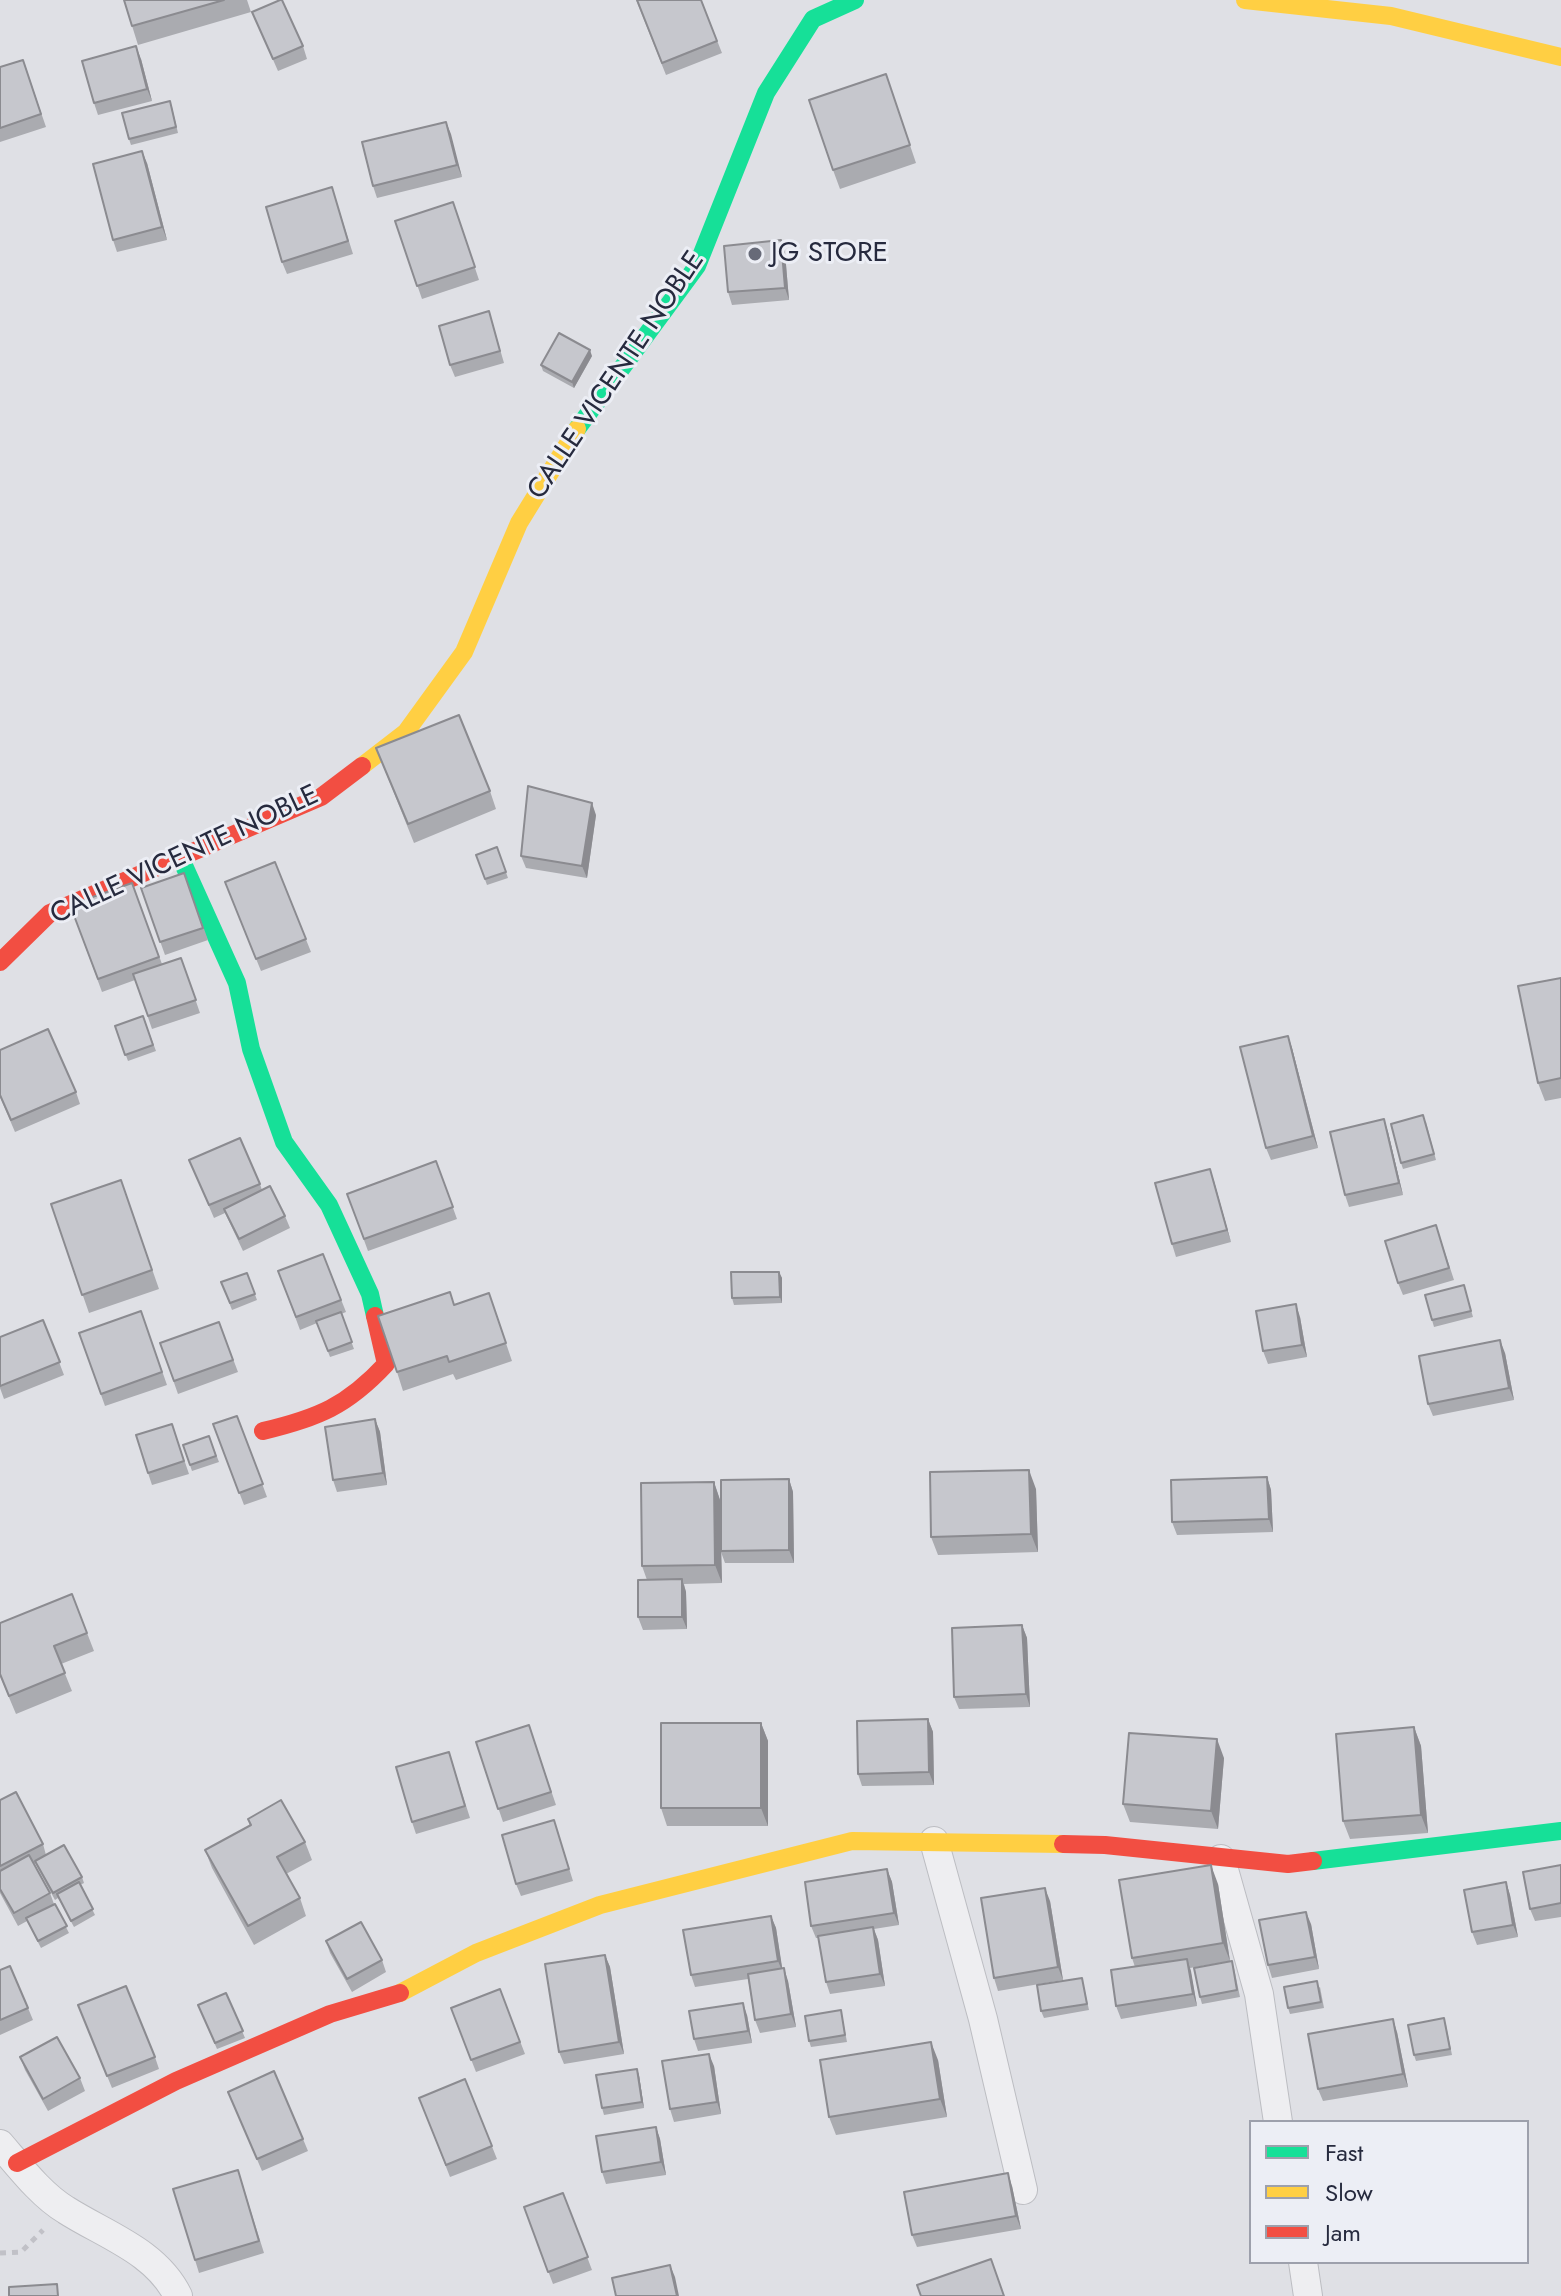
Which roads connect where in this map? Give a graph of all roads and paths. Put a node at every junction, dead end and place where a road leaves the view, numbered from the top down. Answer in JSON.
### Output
{"nodes":[{"id":1,"x":855,"y":0,"type":"edge"},
{"id":2,"x":1245,"y":0,"type":"edge"},
{"id":3,"x":1561,"y":57,"type":"edge"},
{"id":4,"x":181,"y":859,"type":"junction"},
{"id":5,"x":0,"y":962,"type":"edge"},
{"id":6,"x":263,"y":1431,"type":"dead end"},
{"id":7,"x":1561,"y":1831,"type":"edge"},
{"id":8,"x":934,"y":1841,"type":"junction"},
{"id":9,"x":1221,"y":1859,"type":"junction"},
{"id":10,"x":1278,"y":2120,"type":"edge"},
{"id":11,"x":8,"y":2154,"type":"edge"},
{"id":12,"x":1023,"y":2190,"type":"dead end"},
{"id":13,"x":64,"y":2209,"type":"junction"},
{"id":14,"x":0,"y":2253,"type":"edge"},
{"id":15,"x":1303,"y":2264,"type":"edge"},
{"id":16,"x":178,"y":2296,"type":"edge"},
{"id":17,"x":1308,"y":2296,"type":"edge"}],
"edges":[{"from":1,"to":4,"type":"street","name":"CALLE VICENTE NOBLE"},
{"from":2,"to":3,"type":"street"},
{"from":4,"to":5,"type":"street","name":"CALLE VICENTE NOBLE"},
{"from":4,"to":6,"type":"street"},
{"from":7,"to":9,"type":"street"},
{"from":8,"to":9,"type":"street"},
{"from":8,"to":11,"type":"street"},
{"from":8,"to":12,"type":"street"},
{"from":9,"to":10,"type":"street"},
{"from":11,"to":13,"type":"street"},
{"from":13,"to":14,"type":"path"},
{"from":13,"to":16,"type":"street"},
{"from":15,"to":17,"type":"street"}]}
